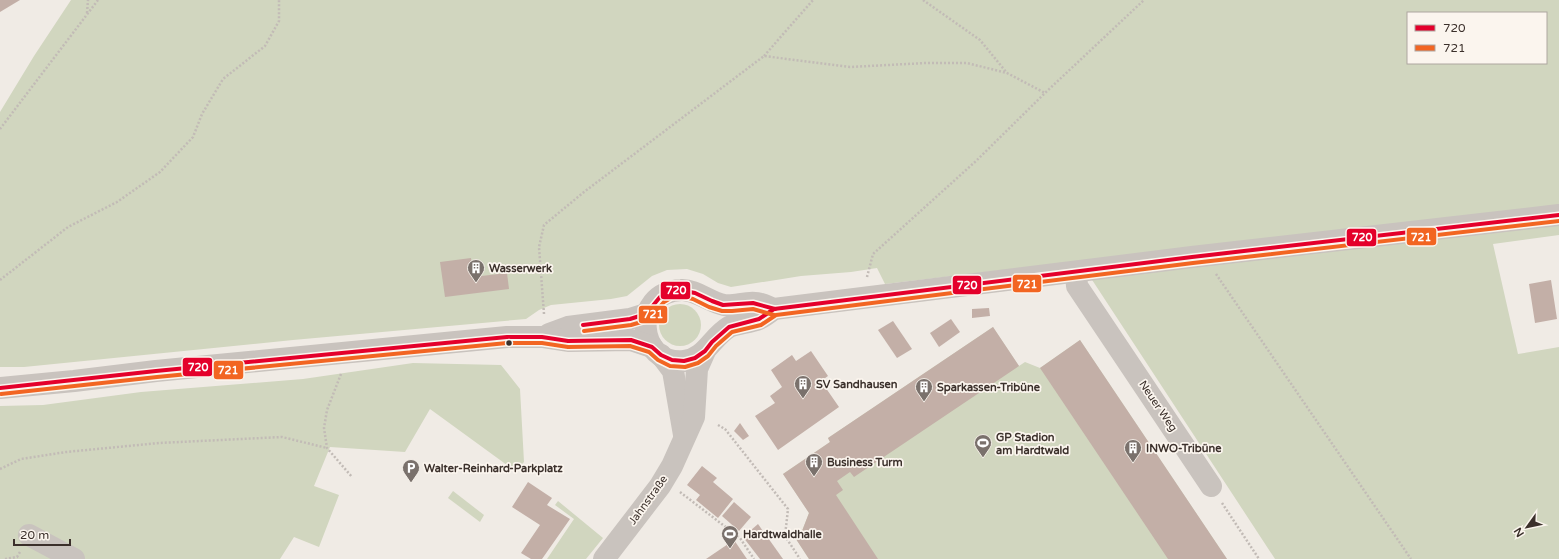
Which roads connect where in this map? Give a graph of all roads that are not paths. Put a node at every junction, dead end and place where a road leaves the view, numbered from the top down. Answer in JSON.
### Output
{"nodes":[{"id":1,"x":1559,"y":215,"type":"edge"},
{"id":2,"x":1076,"y":272,"type":"junction"},
{"id":3,"x":704,"y":299,"type":"junction"},
{"id":4,"x":774,"y":309,"type":"junction"},
{"id":5,"x":646,"y":314,"type":"junction"},
{"id":6,"x":542,"y":337,"type":"junction"},
{"id":7,"x":709,"y":347,"type":"junction"},
{"id":8,"x":657,"y":351,"type":"junction"},
{"id":9,"x":0,"y":388,"type":"edge"},
{"id":10,"x":684,"y":438,"type":"junction"},
{"id":11,"x":1211,"y":486,"type":"road end"},
{"id":12,"x":29,"y":535,"type":"dead end"},
{"id":13,"x":74,"y":559,"type":"edge"},
{"id":14,"x":604,"y":559,"type":"edge"}],
"edges":[{"from":1,"to":2,"type":"street"},
{"from":2,"to":4,"type":"street"},
{"from":2,"to":11,"type":"street","name":"Neuer Weg"},
{"from":3,"to":4,"type":"street"},
{"from":3,"to":5,"type":"street"},
{"from":3,"to":7,"type":"street"},
{"from":4,"to":7,"type":"street"},
{"from":5,"to":6,"type":"street"},
{"from":5,"to":8,"type":"street"},
{"from":6,"to":8,"type":"street"},
{"from":6,"to":9,"type":"street"},
{"from":7,"to":8,"type":"street"},
{"from":7,"to":10,"type":"street","name":"Jahnstraße"},
{"from":8,"to":10,"type":"street"},
{"from":10,"to":14,"type":"street","name":"Jahnstraße"},
{"from":12,"to":13,"type":"street"}]}
